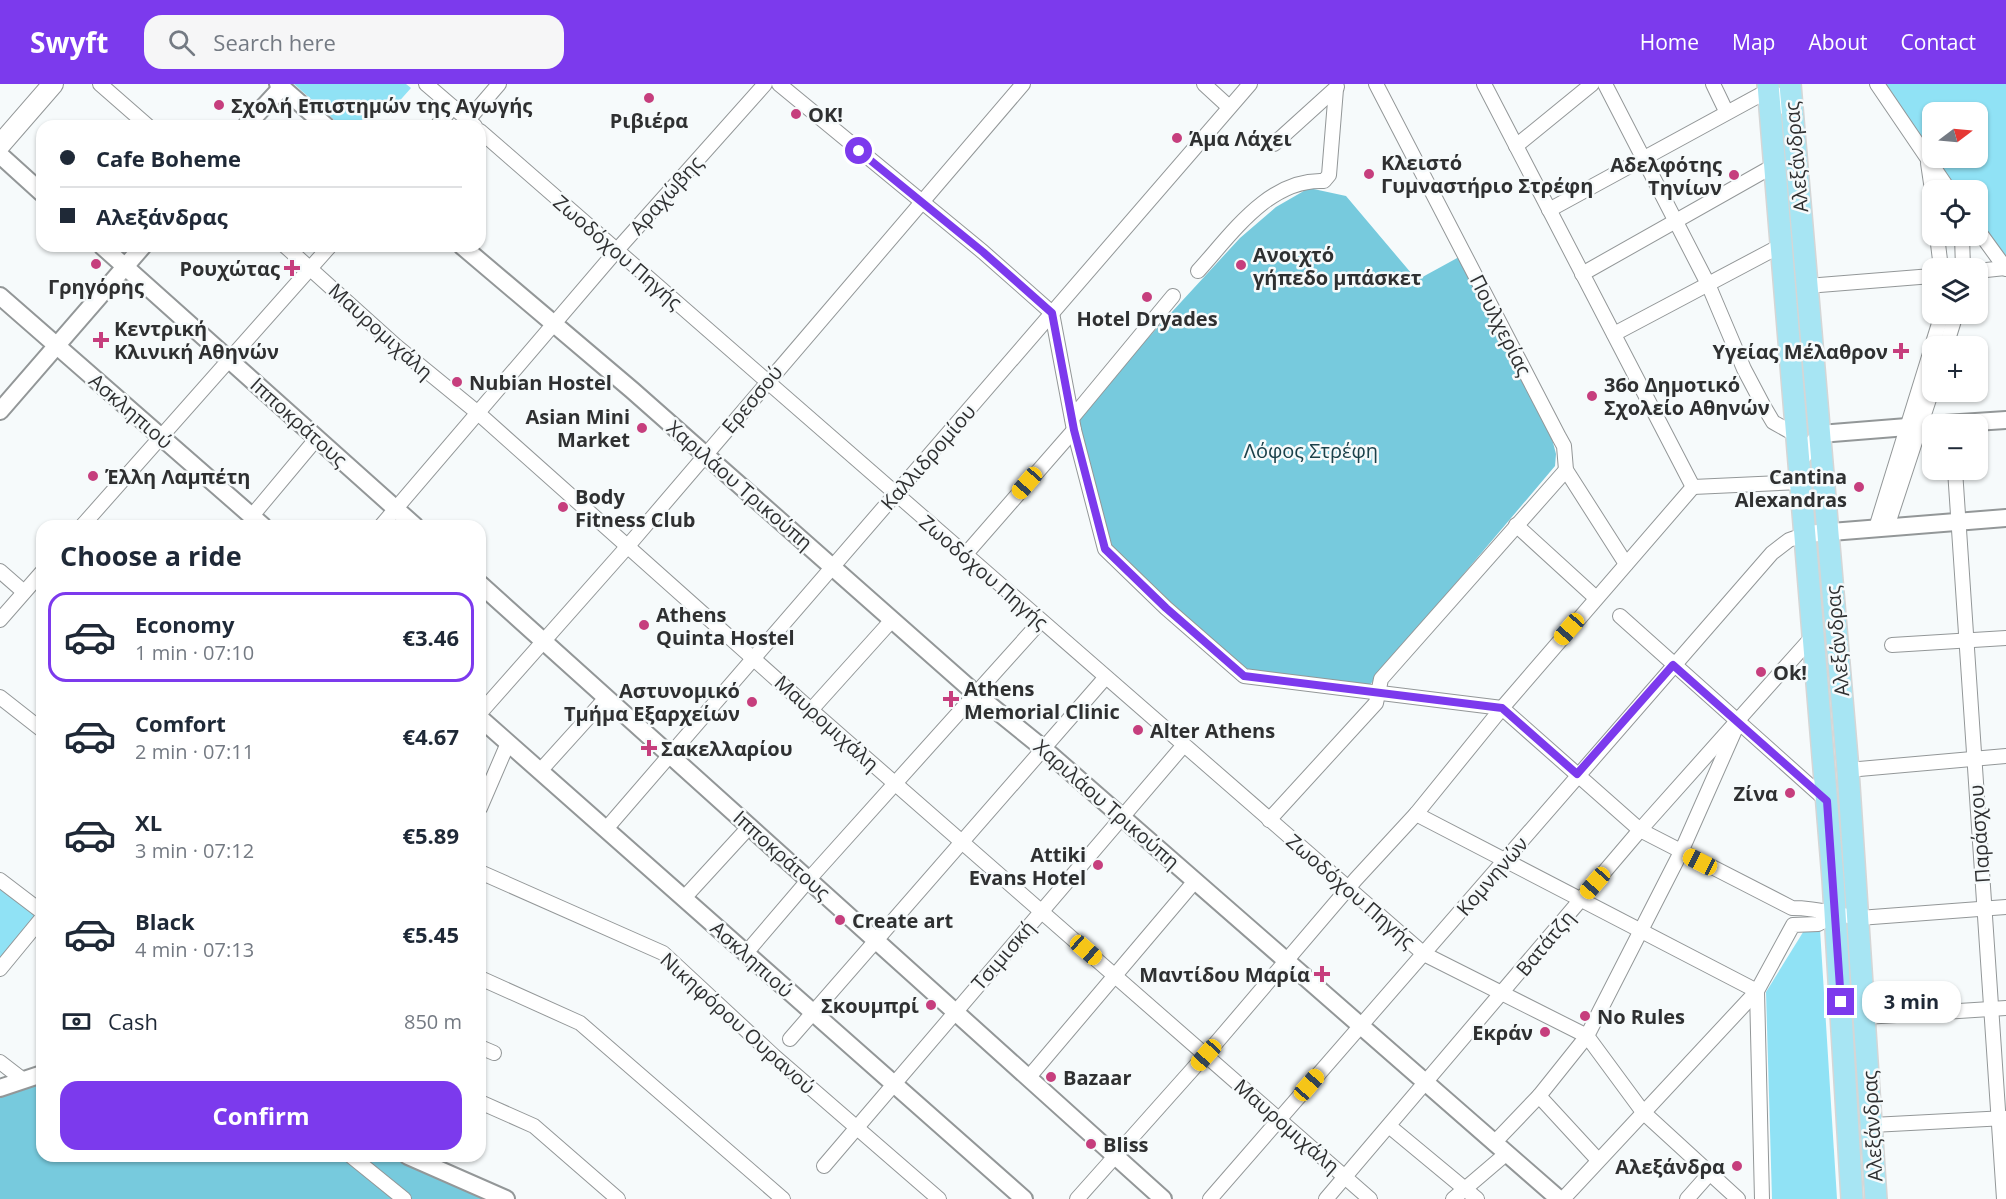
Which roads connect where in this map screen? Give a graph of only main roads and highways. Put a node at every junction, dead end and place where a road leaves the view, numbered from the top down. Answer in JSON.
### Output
{"nodes":[{"id":1,"x":53,"y":84,"type":"edge"},
{"id":2,"x":1790,"y":84,"type":"edge"},
{"id":3,"x":1768,"y":87,"type":"edge"},
{"id":4,"x":0,"y":145,"type":"edge"},
{"id":5,"x":1852,"y":1199,"type":"edge"},
{"id":6,"x":1876,"y":1199,"type":"edge"}],
"edges":[{"from":1,"to":4,"type":"main road"},
{"from":2,"to":6,"type":"main road","name":"Αλεξάνδρας"},
{"from":3,"to":5,"type":"main road","name":"Αλεξάνδρας"}]}
